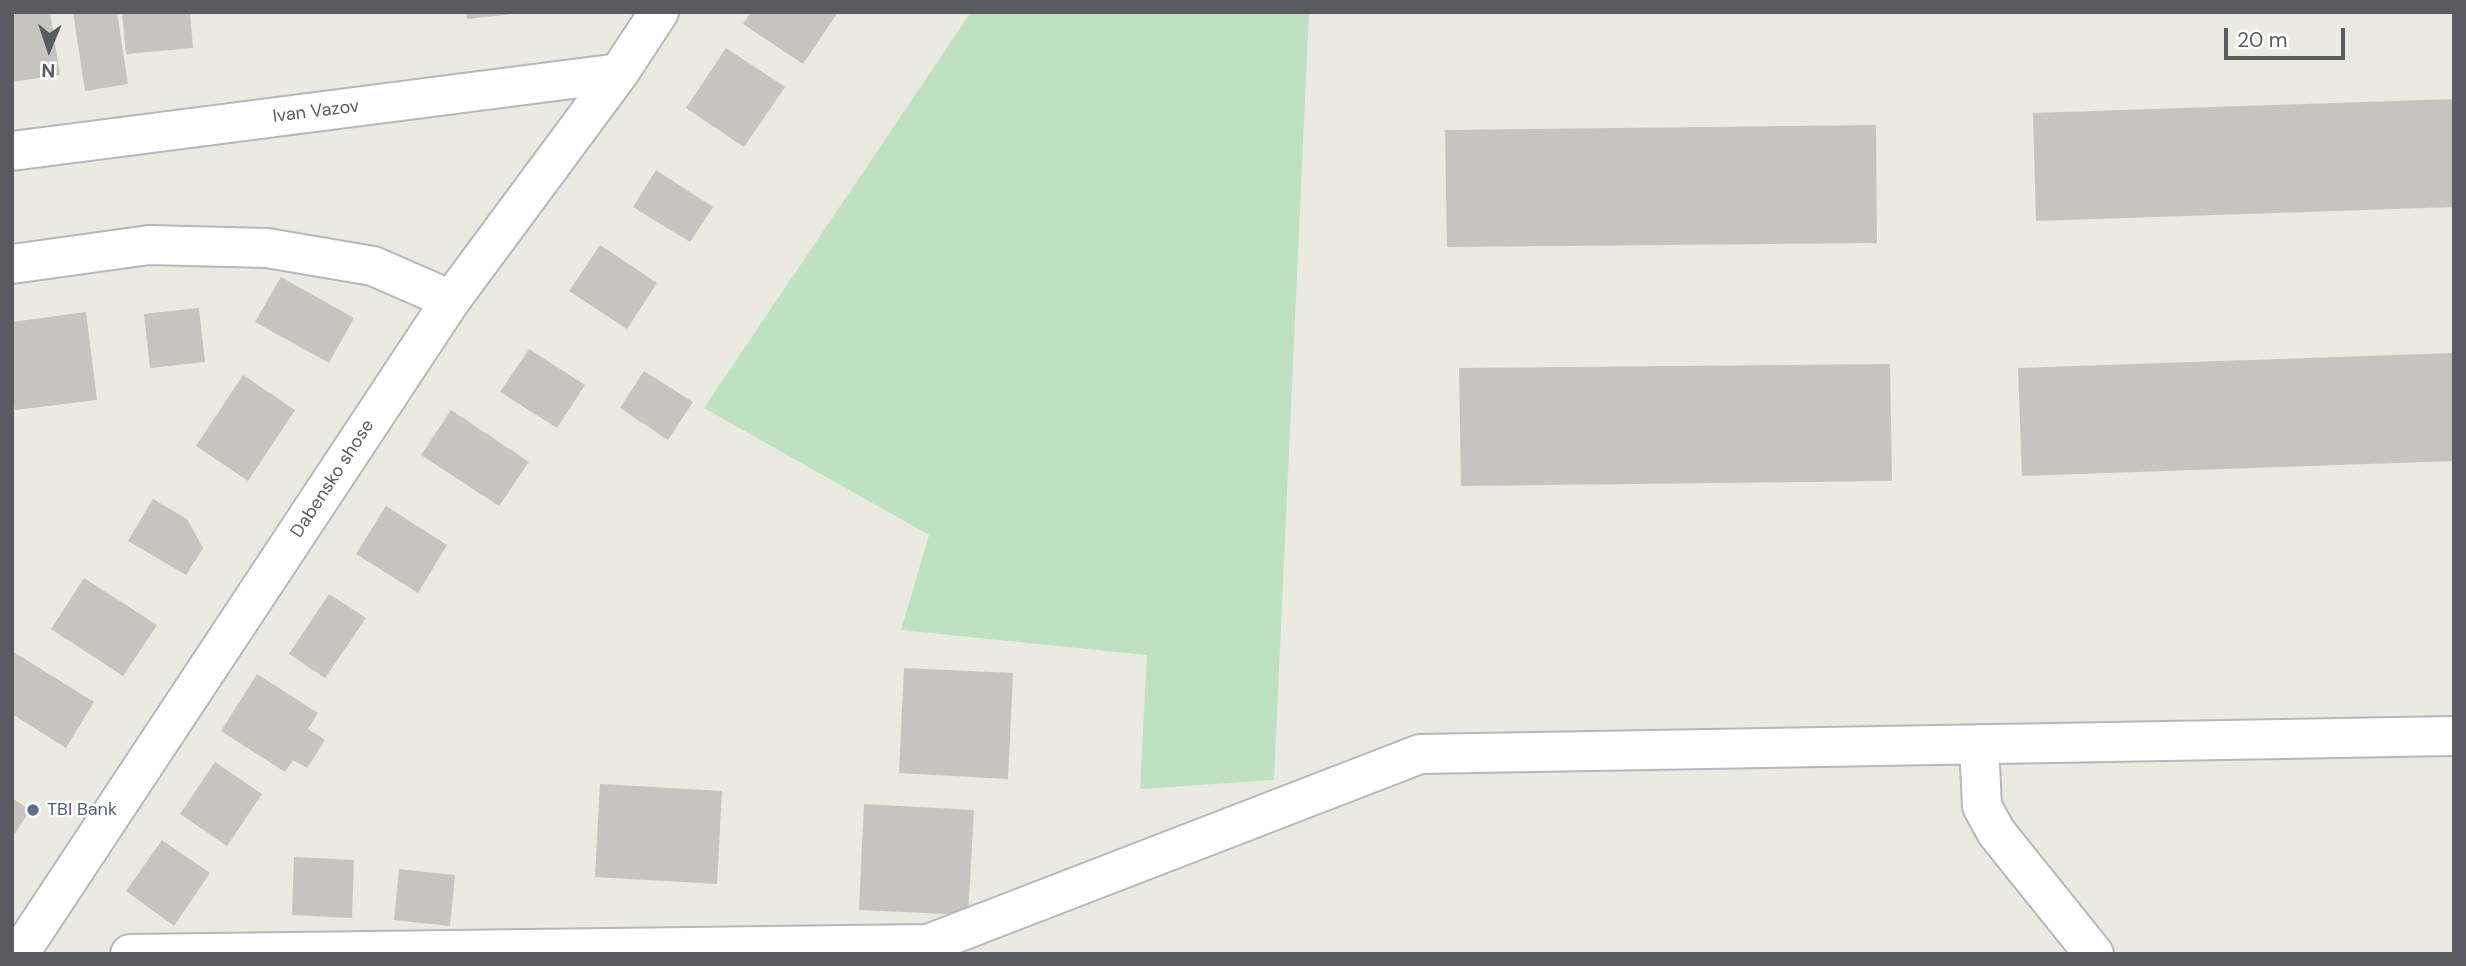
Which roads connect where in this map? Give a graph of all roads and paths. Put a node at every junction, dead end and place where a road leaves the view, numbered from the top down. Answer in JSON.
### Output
{"nodes":[{"id":1,"x":659,"y":12,"type":"edge"},
{"id":2,"x":619,"y":73,"type":"junction"},
{"id":3,"x":12,"y":151,"type":"edge"},
{"id":4,"x":12,"y":264,"type":"edge"},
{"id":5,"x":451,"y":300,"type":"junction"},
{"id":6,"x":2454,"y":736,"type":"edge"},
{"id":7,"x":1979,"y":744,"type":"junction"},
{"id":8,"x":929,"y":949,"type":"edge"},
{"id":9,"x":16,"y":953,"type":"edge"},
{"id":10,"x":130,"y":954,"type":"edge"},
{"id":11,"x":2094,"y":954,"type":"edge"}],
"edges":[{"from":1,"to":2,"type":"street","name":"Dabensko shose"},
{"from":2,"to":3,"type":"street","name":"Ivan Vazov"},
{"from":2,"to":5,"type":"street","name":"Dabensko shose"},
{"from":4,"to":5,"type":"street"},
{"from":5,"to":9,"type":"street","name":"Dabensko shose"},
{"from":6,"to":7,"type":"street"},
{"from":7,"to":8,"type":"street"},
{"from":7,"to":11,"type":"street"},
{"from":8,"to":10,"type":"street"}]}
